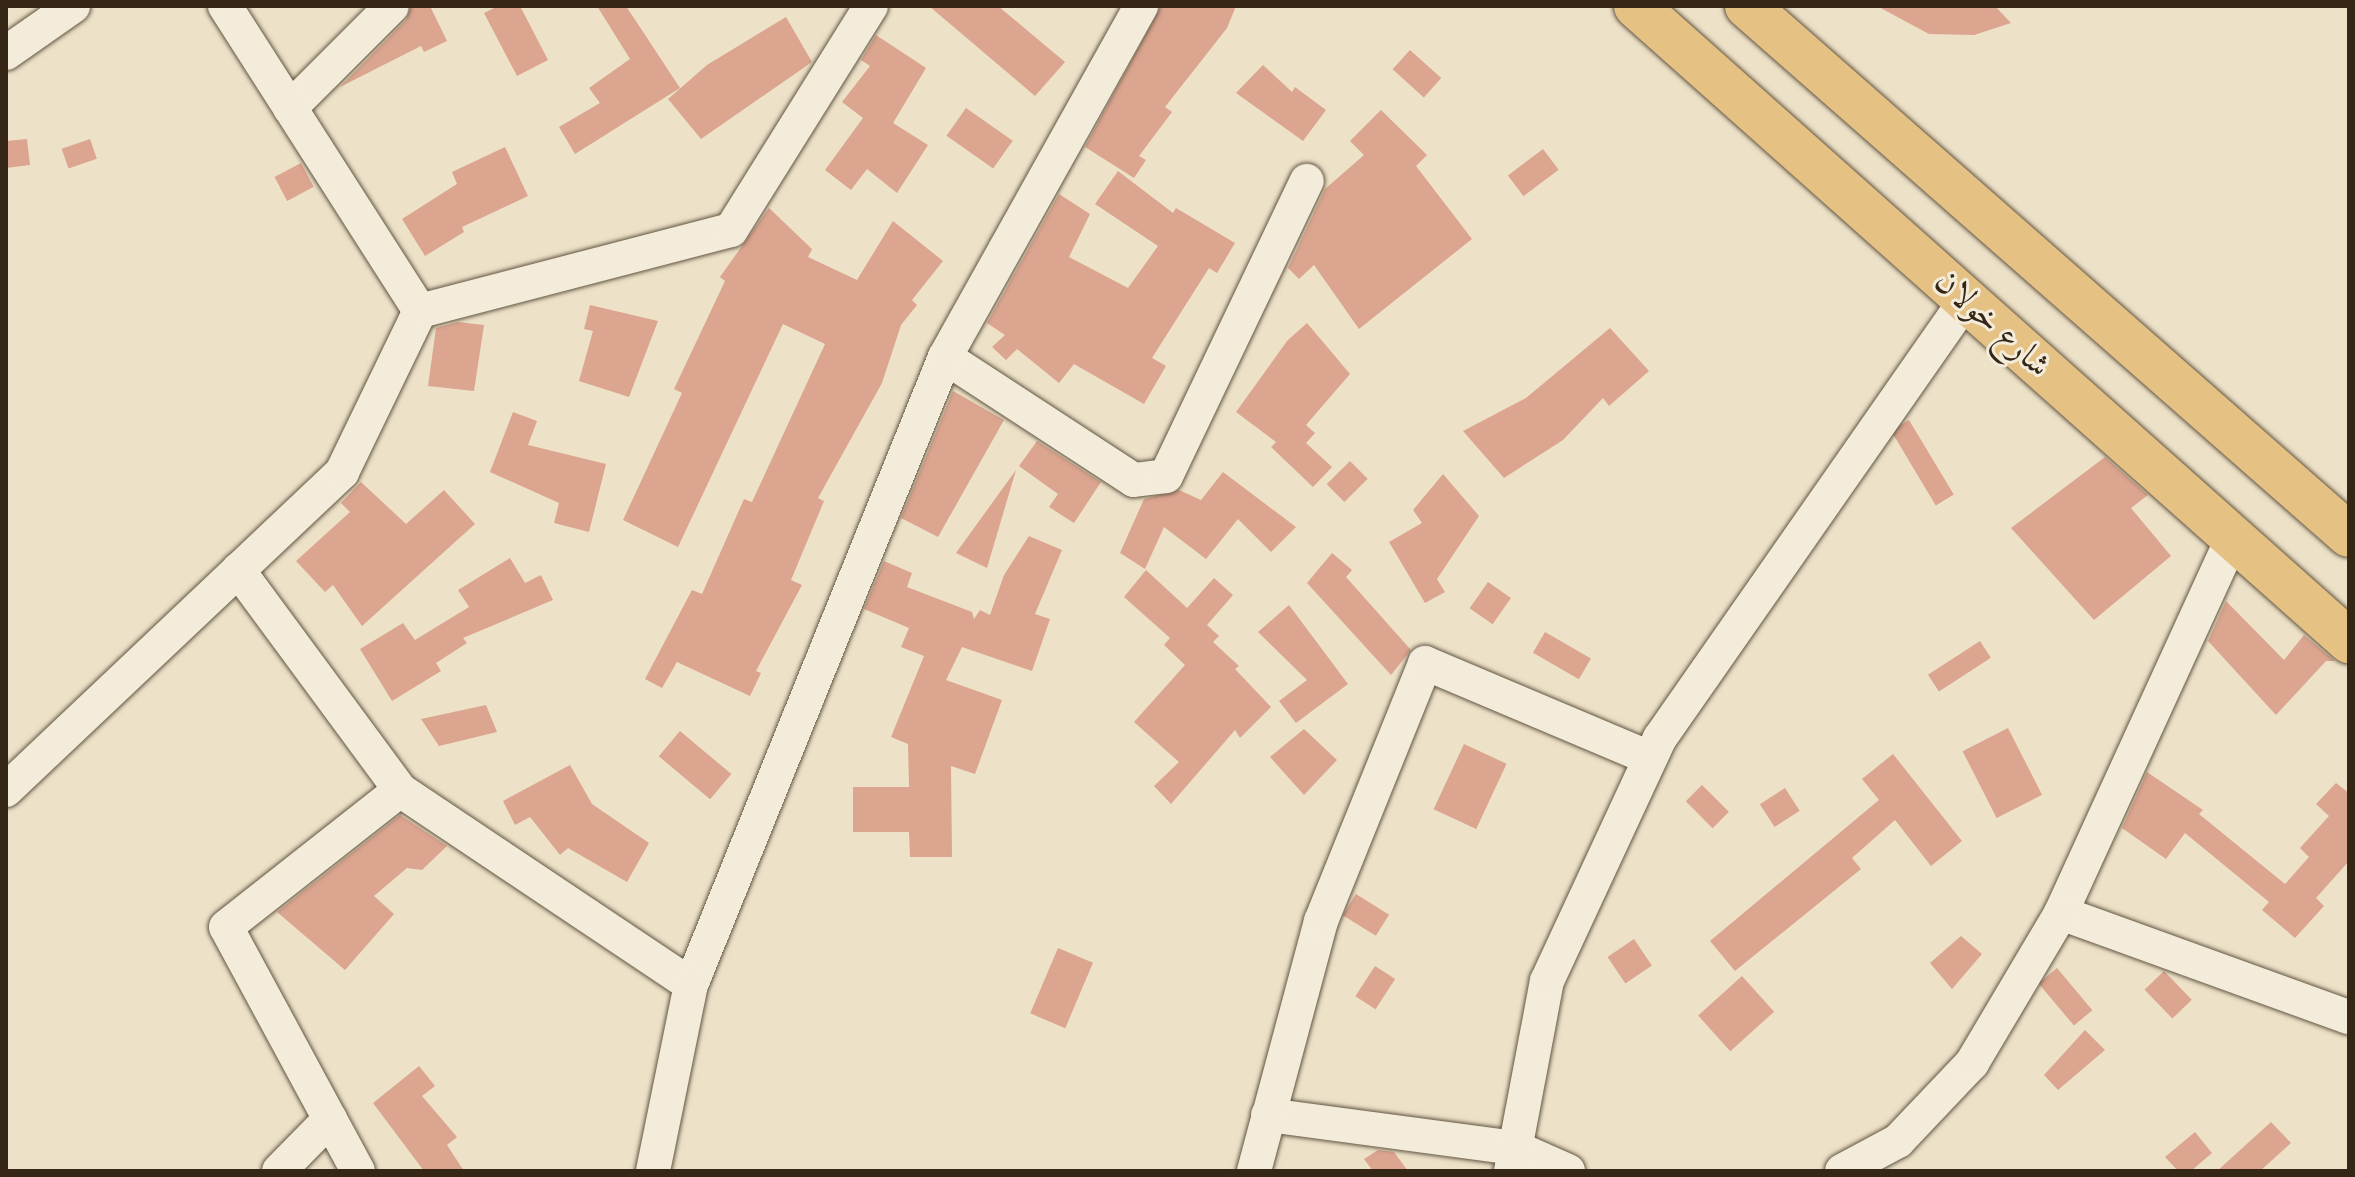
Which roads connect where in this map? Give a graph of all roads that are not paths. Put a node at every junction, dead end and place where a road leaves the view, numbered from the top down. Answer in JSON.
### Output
{"nodes":[{"id":1,"x":73,"y":6,"type":"edge"},
{"id":2,"x":225,"y":6,"type":"edge"},
{"id":3,"x":392,"y":6,"type":"edge"},
{"id":4,"x":871,"y":6,"type":"edge"},
{"id":5,"x":1141,"y":6,"type":"edge"},
{"id":6,"x":1747,"y":6,"type":"edge"},
{"id":7,"x":1644,"y":8,"type":"edge"},
{"id":8,"x":6,"y":53,"type":"edge"},
{"id":9,"x":290,"y":108,"type":"junction"},
{"id":10,"x":1307,"y":181,"type":"dead end"},
{"id":11,"x":1965,"y":301,"type":"junction"},
{"id":12,"x":420,"y":311,"type":"junction"},
{"id":13,"x":945,"y":357,"type":"junction"},
{"id":14,"x":2349,"y":535,"type":"edge"},
{"id":15,"x":2233,"y":537,"type":"junction"},
{"id":16,"x":238,"y":570,"type":"junction"},
{"id":17,"x":2349,"y":641,"type":"edge"},
{"id":18,"x":1650,"y":758,"type":"junction"},
{"id":19,"x":6,"y":790,"type":"edge"},
{"id":20,"x":400,"y":790,"type":"junction"},
{"id":21,"x":2061,"y":913,"type":"junction"},
{"id":22,"x":691,"y":985,"type":"junction"},
{"id":23,"x":2349,"y":1017,"type":"edge"},
{"id":24,"x":1268,"y":1115,"type":"junction"},
{"id":25,"x":330,"y":1119,"type":"junction"},
{"id":26,"x":1513,"y":1159,"type":"edge"},
{"id":27,"x":279,"y":1171,"type":"edge"},
{"id":28,"x":358,"y":1171,"type":"edge"},
{"id":29,"x":653,"y":1171,"type":"edge"},
{"id":30,"x":1254,"y":1171,"type":"edge"},
{"id":31,"x":1568,"y":1171,"type":"edge"},
{"id":32,"x":1842,"y":1171,"type":"edge"}],
"edges":[{"from":1,"to":8,"type":"street"},
{"from":2,"to":9,"type":"street"},
{"from":3,"to":9,"type":"street"},
{"from":4,"to":12,"type":"street"},
{"from":5,"to":13,"type":"street"},
{"from":6,"to":14,"type":"main road"},
{"from":7,"to":11,"type":"main road","name":"شارع خولان"},
{"from":9,"to":12,"type":"street"},
{"from":10,"to":13,"type":"street"},
{"from":11,"to":15,"type":"main road","name":"شارع خولان"},
{"from":11,"to":18,"type":"street"},
{"from":12,"to":16,"type":"street"},
{"from":13,"to":22,"type":"street"},
{"from":15,"to":17,"type":"main road","name":"شارع خولان"},
{"from":15,"to":21,"type":"street"},
{"from":16,"to":19,"type":"street"},
{"from":16,"to":20,"type":"street"},
{"from":18,"to":24,"type":"street"},
{"from":18,"to":26,"type":"street"},
{"from":20,"to":22,"type":"street"},
{"from":20,"to":25,"type":"street"},
{"from":21,"to":23,"type":"street"},
{"from":21,"to":32,"type":"street"},
{"from":22,"to":29,"type":"street"},
{"from":24,"to":26,"type":"street"},
{"from":24,"to":30,"type":"street"},
{"from":25,"to":27,"type":"street"},
{"from":25,"to":28,"type":"street"},
{"from":26,"to":31,"type":"street"}]}
